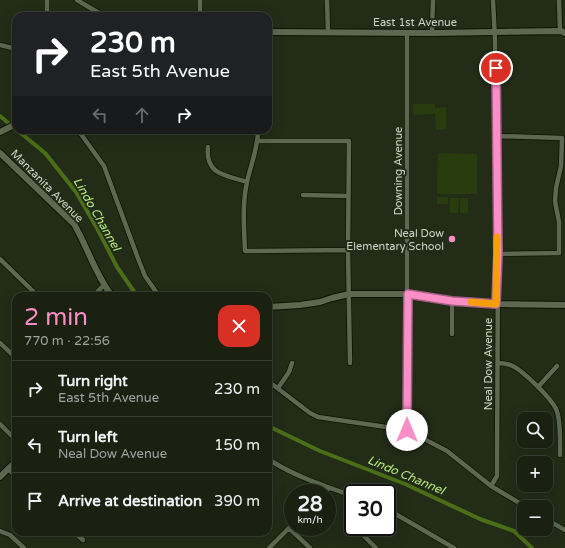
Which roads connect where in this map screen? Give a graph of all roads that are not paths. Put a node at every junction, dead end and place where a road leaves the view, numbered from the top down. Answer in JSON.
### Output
{"nodes":[{"id":1,"x":47,"y":0,"type":"edge"},
{"id":2,"x":77,"y":0,"type":"edge"},
{"id":3,"x":200,"y":0,"type":"edge"},
{"id":4,"x":327,"y":0,"type":"edge"},
{"id":5,"x":433,"y":0,"type":"edge"},
{"id":6,"x":493,"y":0,"type":"edge"},
{"id":7,"x":559,"y":0,"type":"edge"},
{"id":8,"x":47,"y":12,"type":"edge"},
{"id":9,"x":97,"y":12,"type":"edge"},
{"id":10,"x":200,"y":12,"type":"edge"},
{"id":11,"x":563,"y":31,"type":"edge"},
{"id":12,"x":272,"y":32,"type":"edge"},
{"id":13,"x":328,"y":32,"type":"junction"},
{"id":14,"x":407,"y":32,"type":"junction"},
{"id":15,"x":494,"y":32,"type":"junction"},
{"id":16,"x":432,"y":33,"type":"junction"},
{"id":17,"x":0,"y":45,"type":"edge"},
{"id":18,"x":12,"y":48,"type":"edge"},
{"id":19,"x":12,"y":126,"type":"edge"},
{"id":20,"x":1,"y":130,"type":"edge"},
{"id":21,"x":81,"y":134,"type":"edge"},
{"id":22,"x":258,"y":134,"type":"edge"},
{"id":23,"x":496,"y":136,"type":"junction"},
{"id":24,"x":258,"y":141,"type":"junction"},
{"id":25,"x":208,"y":147,"type":"dead end"},
{"id":26,"x":0,"y":153,"type":"edge"},
{"id":27,"x":247,"y":182,"type":"junction"},
{"id":28,"x":303,"y":195,"type":"dead end"},
{"id":29,"x":348,"y":196,"type":"junction"},
{"id":30,"x":348,"y":250,"type":"junction"},
{"id":31,"x":498,"y":254,"type":"junction"},
{"id":32,"x":0,"y":259,"type":"edge"},
{"id":33,"x":104,"y":285,"type":"junction"},
{"id":34,"x":34,"y":292,"type":"edge"},
{"id":35,"x":97,"y":292,"type":"edge"},
{"id":36,"x":109,"y":292,"type":"edge"},
{"id":37,"x":156,"y":292,"type":"edge"},
{"id":38,"x":350,"y":294,"type":"junction"},
{"id":39,"x":408,"y":294,"type":"junction"},
{"id":40,"x":452,"y":301,"type":"junction"},
{"id":41,"x":496,"y":304,"type":"junction"},
{"id":42,"x":565,"y":306,"type":"edge"},
{"id":43,"x":272,"y":307,"type":"edge"},
{"id":44,"x":452,"y":334,"type":"dead end"},
{"id":45,"x":0,"y":343,"type":"edge"},
{"id":46,"x":12,"y":354,"type":"edge"},
{"id":47,"x":292,"y":363,"type":"dead end"},
{"id":48,"x":350,"y":363,"type":"dead end"},
{"id":49,"x":498,"y":363,"type":"junction"},
{"id":50,"x":557,"y":366,"type":"dead end"},
{"id":51,"x":272,"y":383,"type":"edge"},
{"id":52,"x":538,"y":387,"type":"junction"},
{"id":53,"x":278,"y":388,"type":"junction"},
{"id":54,"x":0,"y":424,"type":"edge"},
{"id":55,"x":407,"y":430,"type":"junction"},
{"id":56,"x":12,"y":436,"type":"edge"},
{"id":57,"x":560,"y":455,"type":"dead end"},
{"id":58,"x":272,"y":461,"type":"edge"},
{"id":59,"x":12,"y":465,"type":"edge"},
{"id":60,"x":8,"y":469,"type":"junction"},
{"id":61,"x":12,"y":472,"type":"edge"},
{"id":62,"x":0,"y":477,"type":"edge"},
{"id":63,"x":319,"y":484,"type":"edge"},
{"id":64,"x":491,"y":486,"type":"junction"},
{"id":65,"x":517,"y":502,"type":"edge"},
{"id":66,"x":396,"y":514,"type":"edge"},
{"id":67,"x":553,"y":523,"type":"edge"},
{"id":68,"x":565,"y":530,"type":"edge"},
{"id":69,"x":0,"y":531,"type":"edge"},
{"id":70,"x":284,"y":533,"type":"edge"},
{"id":71,"x":78,"y":536,"type":"edge"},
{"id":72,"x":297,"y":536,"type":"edge"},
{"id":73,"x":364,"y":536,"type":"dead end"},
{"id":74,"x":83,"y":540,"type":"dead end"},
{"id":75,"x":24,"y":548,"type":"edge"},
{"id":76,"x":269,"y":548,"type":"edge"},
{"id":77,"x":310,"y":548,"type":"edge"},
{"id":78,"x":376,"y":548,"type":"edge"},
{"id":79,"x":454,"y":548,"type":"edge"}],
"edges":[{"from":1,"to":8,"type":"street"},
{"from":2,"to":9,"type":"street"},
{"from":3,"to":10,"type":"street"},
{"from":4,"to":13,"type":"street"},
{"from":5,"to":16,"type":"street"},
{"from":6,"to":15,"type":"street","name":"Neal Dow Avenue"},
{"from":7,"to":11,"type":"street"},
{"from":11,"to":15,"type":"street","name":"East 1st Avenue"},
{"from":12,"to":13,"type":"street","name":"East 1st Avenue"},
{"from":13,"to":14,"type":"street","name":"East 1st Avenue"},
{"from":14,"to":16,"type":"street","name":"East 1st Avenue"},
{"from":14,"to":39,"type":"street","name":"Downing Avenue"},
{"from":15,"to":16,"type":"street","name":"East 1st Avenue"},
{"from":15,"to":23,"type":"street","name":"Neal Dow Avenue"},
{"from":17,"to":18,"type":"street"},
{"from":19,"to":20,"type":"street"},
{"from":21,"to":37,"type":"street"},
{"from":22,"to":24,"type":"street"},
{"from":23,"to":31,"type":"street","name":"Neal Dow Avenue"},
{"from":23,"to":31,"type":"street"},
{"from":24,"to":27,"type":"street"},
{"from":24,"to":29,"type":"street"},
{"from":25,"to":27,"type":"street"},
{"from":26,"to":33,"type":"street","name":"Manzanita Avenue"},
{"from":27,"to":30,"type":"street"},
{"from":28,"to":29,"type":"street"},
{"from":29,"to":30,"type":"street"},
{"from":30,"to":38,"type":"street"},
{"from":31,"to":41,"type":"street","name":"Neal Dow Avenue"},
{"from":32,"to":34,"type":"street"},
{"from":33,"to":35,"type":"street"},
{"from":33,"to":36,"type":"street","name":"Manzanita Avenue"},
{"from":38,"to":39,"type":"street"},
{"from":38,"to":43,"type":"street"},
{"from":38,"to":48,"type":"street"},
{"from":39,"to":40,"type":"street"},
{"from":39,"to":55,"type":"street","name":"Downing Avenue"},
{"from":40,"to":41,"type":"street"},
{"from":40,"to":44,"type":"street"},
{"from":41,"to":42,"type":"street"},
{"from":41,"to":49,"type":"street","name":"Neal Dow Avenue"},
{"from":45,"to":46,"type":"street"},
{"from":47,"to":53,"type":"street"},
{"from":49,"to":52,"type":"street"},
{"from":49,"to":64,"type":"street","name":"Neal Dow Avenue"},
{"from":50,"to":52,"type":"street"},
{"from":51,"to":53,"type":"street"},
{"from":52,"to":57,"type":"street"},
{"from":53,"to":55,"type":"street"},
{"from":54,"to":56,"type":"street"},
{"from":55,"to":64,"type":"street"},
{"from":58,"to":63,"type":"street"},
{"from":59,"to":60,"type":"street"},
{"from":60,"to":61,"type":"street"},
{"from":60,"to":62,"type":"street"},
{"from":64,"to":65,"type":"street"},
{"from":66,"to":79,"type":"street"},
{"from":67,"to":68,"type":"street"},
{"from":69,"to":75,"type":"street"},
{"from":70,"to":76,"type":"street"},
{"from":71,"to":74,"type":"street"},
{"from":72,"to":77,"type":"street"},
{"from":73,"to":78,"type":"street"}]}
